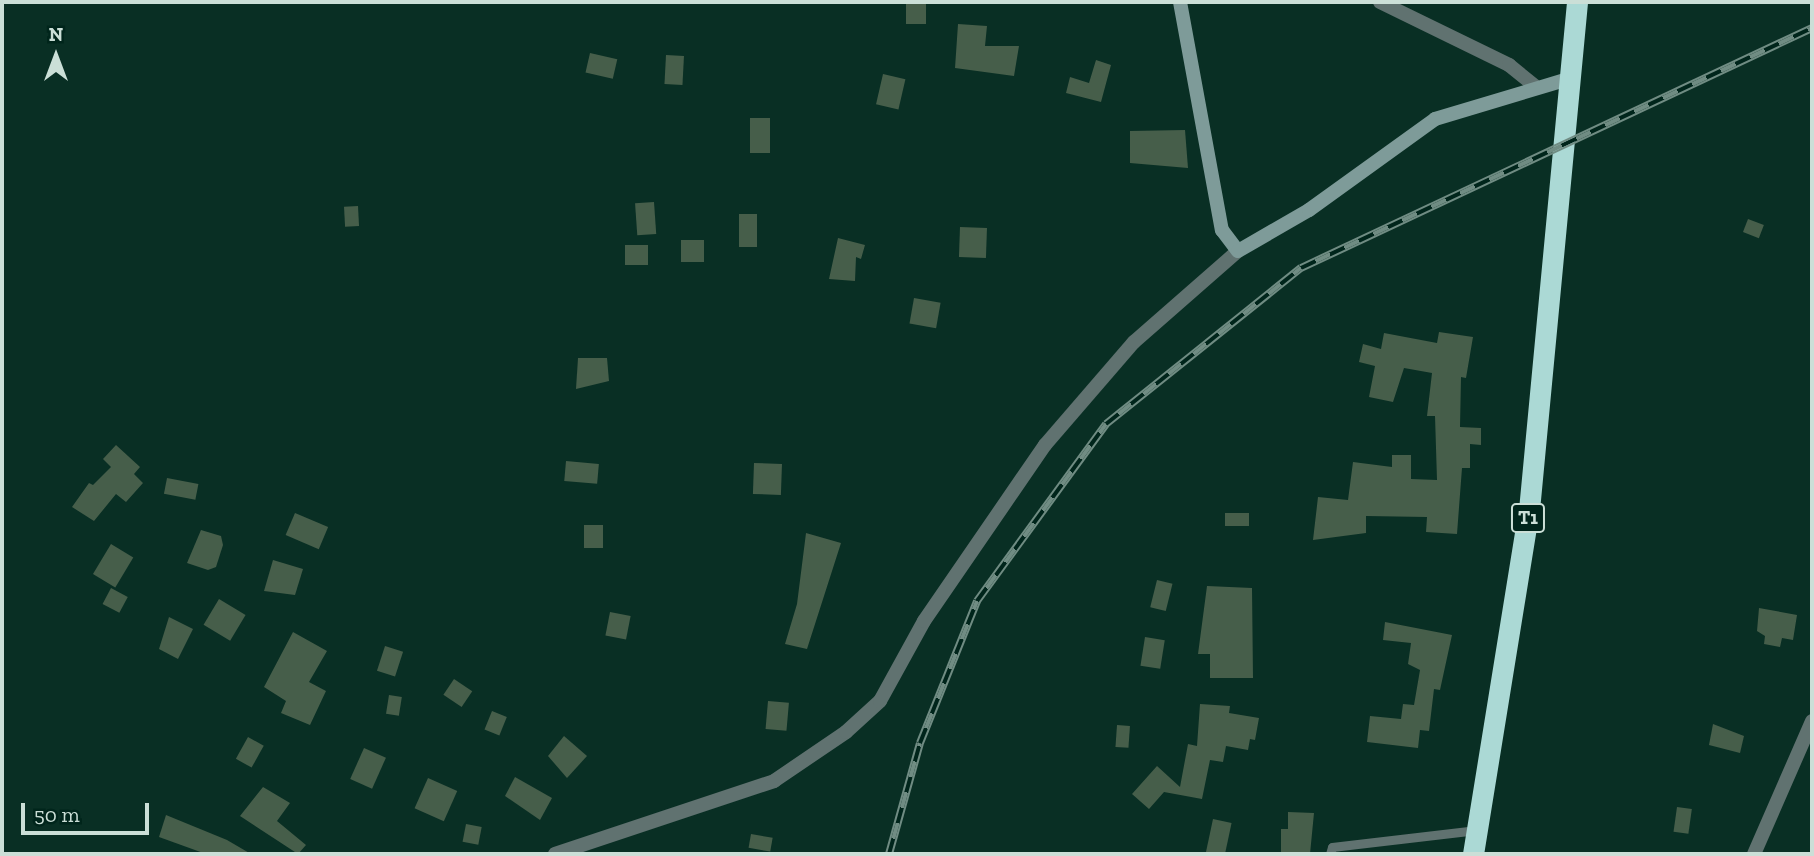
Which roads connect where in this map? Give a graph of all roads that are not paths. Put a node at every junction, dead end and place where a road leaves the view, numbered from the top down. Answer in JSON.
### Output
{"nodes":[{"id":1,"x":1180,"y":2,"type":"edge"},
{"id":2,"x":1380,"y":2,"type":"edge"},
{"id":3,"x":1577,"y":2,"type":"edge"},
{"id":4,"x":1567,"y":86,"type":"junction"},
{"id":5,"x":1537,"y":88,"type":"junction"},
{"id":6,"x":1238,"y":251,"type":"junction"},
{"id":7,"x":1812,"y":722,"type":"edge"},
{"id":8,"x":1478,"y":830,"type":"junction"},
{"id":9,"x":555,"y":854,"type":"edge"},
{"id":10,"x":1330,"y":854,"type":"edge"},
{"id":11,"x":1473,"y":854,"type":"edge"},
{"id":12,"x":1754,"y":854,"type":"edge"}],
"edges":[{"from":1,"to":6,"type":"street"},
{"from":2,"to":5,"type":"street"},
{"from":3,"to":4,"type":"highway","number":"T1"},
{"from":4,"to":5,"type":"street"},
{"from":4,"to":8,"type":"highway","number":"T1"},
{"from":5,"to":6,"type":"street"},
{"from":6,"to":9,"type":"street"},
{"from":7,"to":12,"type":"street"},
{"from":8,"to":10,"type":"lane"},
{"from":8,"to":11,"type":"highway","number":"T1"}]}
